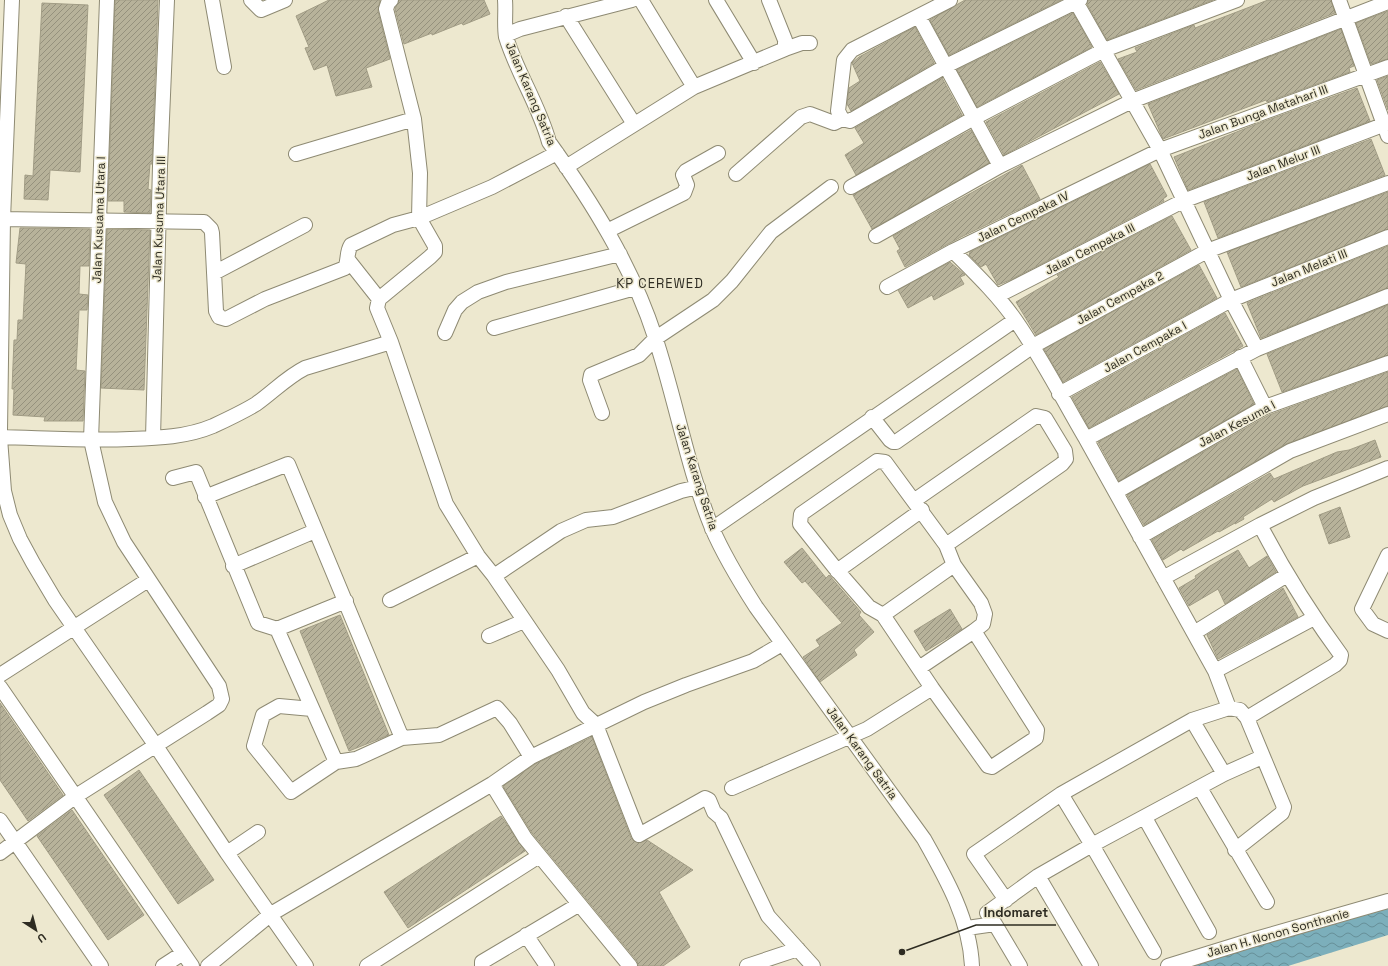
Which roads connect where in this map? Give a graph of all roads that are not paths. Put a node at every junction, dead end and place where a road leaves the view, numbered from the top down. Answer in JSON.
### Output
{"nodes":[{"id":1,"x":12,"y":0,"type":"edge"},
{"id":2,"x":107,"y":0,"type":"edge"},
{"id":3,"x":167,"y":0,"type":"edge"},
{"id":4,"x":212,"y":0,"type":"edge"},
{"id":5,"x":251,"y":0,"type":"edge"},
{"id":6,"x":285,"y":0,"type":"edge"},
{"id":7,"x":392,"y":0,"type":"edge"},
{"id":8,"x":506,"y":0,"type":"edge"},
{"id":9,"x":632,"y":0,"type":"edge"},
{"id":10,"x":641,"y":0,"type":"edge"},
{"id":11,"x":716,"y":0,"type":"edge"},
{"id":12,"x":769,"y":0,"type":"edge"},
{"id":13,"x":950,"y":0,"type":"edge"},
{"id":14,"x":1077,"y":0,"type":"edge"},
{"id":15,"x":1237,"y":0,"type":"edge"},
{"id":16,"x":1339,"y":0,"type":"edge"},
{"id":17,"x":1388,"y":2,"type":"edge"},
{"id":18,"x":566,"y":16,"type":"junction"},
{"id":19,"x":919,"y":17,"type":"junction"},
{"id":20,"x":1345,"y":18,"type":"junction"},
{"id":21,"x":506,"y":35,"type":"junction"},
{"id":22,"x":810,"y":42,"type":"dead end"},
{"id":23,"x":785,"y":49,"type":"junction"},
{"id":24,"x":1104,"y":50,"type":"junction"},
{"id":25,"x":754,"y":63,"type":"junction"},
{"id":26,"x":946,"y":66,"type":"junction"},
{"id":27,"x":224,"y":67,"type":"dead end"},
{"id":28,"x":1388,"y":67,"type":"edge"},
{"id":29,"x":1366,"y":75,"type":"junction"},
{"id":30,"x":694,"y":87,"type":"junction"},
{"id":31,"x":1132,"y":101,"type":"junction"},
{"id":32,"x":414,"y":118,"type":"junction"},
{"id":33,"x":974,"y":118,"type":"junction"},
{"id":34,"x":842,"y":119,"type":"junction"},
{"id":35,"x":634,"y":124,"type":"junction"},
{"id":36,"x":1386,"y":128,"type":"edge"},
{"id":37,"x":1160,"y":150,"type":"junction"},
{"id":38,"x":557,"y":153,"type":"junction"},
{"id":39,"x":718,"y":153,"type":"dead end"},
{"id":40,"x":296,"y":154,"type":"dead end"},
{"id":41,"x":1000,"y":166,"type":"junction"},
{"id":42,"x":566,"y":167,"type":"junction"},
{"id":43,"x":736,"y":174,"type":"dead end"},
{"id":44,"x":1388,"y":182,"type":"edge"},
{"id":45,"x":831,"y":187,"type":"dead end"},
{"id":46,"x":851,"y":187,"type":"dead end"},
{"id":47,"x":1183,"y":201,"type":"junction"},
{"id":48,"x":419,"y":218,"type":"junction"},
{"id":49,"x":2,"y":219,"type":"edge"},
{"id":50,"x":99,"y":219,"type":"junction"},
{"id":51,"x":159,"y":222,"type":"junction"},
{"id":52,"x":305,"y":225,"type":"dead end"},
{"id":53,"x":607,"y":231,"type":"junction"},
{"id":54,"x":876,"y":236,"type":"dead end"},
{"id":55,"x":1388,"y":236,"type":"edge"},
{"id":56,"x":953,"y":251,"type":"junction"},
{"id":57,"x":1207,"y":251,"type":"junction"},
{"id":58,"x":620,"y":254,"type":"junction"},
{"id":59,"x":349,"y":261,"type":"junction"},
{"id":60,"x":214,"y":273,"type":"junction"},
{"id":61,"x":887,"y":287,"type":"dead end"},
{"id":62,"x":634,"y":288,"type":"junction"},
{"id":63,"x":997,"y":296,"type":"junction"},
{"id":64,"x":1388,"y":296,"type":"edge"},
{"id":65,"x":379,"y":299,"type":"junction"},
{"id":66,"x":1231,"y":300,"type":"junction"},
{"id":67,"x":1015,"y":320,"type":"junction"},
{"id":68,"x":494,"y":328,"type":"dead end"},
{"id":69,"x":445,"y":333,"type":"dead end"},
{"id":70,"x":656,"y":338,"type":"junction"},
{"id":71,"x":391,"y":342,"type":"junction"},
{"id":72,"x":1033,"y":346,"type":"junction"},
{"id":73,"x":1257,"y":349,"type":"junction"},
{"id":74,"x":1240,"y":358,"type":"junction"},
{"id":75,"x":1388,"y":363,"type":"edge"},
{"id":76,"x":1059,"y":394,"type":"junction"},
{"id":77,"x":1265,"y":407,"type":"junction"},
{"id":78,"x":602,"y":413,"type":"dead end"},
{"id":79,"x":1388,"y":414,"type":"edge"},
{"id":80,"x":872,"y":417,"type":"junction"},
{"id":81,"x":0,"y":431,"type":"edge"},
{"id":82,"x":0,"y":438,"type":"edge"},
{"id":83,"x":153,"y":438,"type":"junction"},
{"id":84,"x":1086,"y":439,"type":"junction"},
{"id":85,"x":91,"y":440,"type":"junction"},
{"id":86,"x":1388,"y":468,"type":"edge"},
{"id":87,"x":173,"y":478,"type":"dead end"},
{"id":88,"x":698,"y":487,"type":"junction"},
{"id":89,"x":1116,"y":492,"type":"junction"},
{"id":90,"x":205,"y":497,"type":"junction"},
{"id":91,"x":918,"y":505,"type":"junction"},
{"id":92,"x":1260,"y":525,"type":"junction"},
{"id":93,"x":712,"y":529,"type":"junction"},
{"id":94,"x":315,"y":531,"type":"junction"},
{"id":95,"x":1140,"y":537,"type":"junction"},
{"id":96,"x":946,"y":545,"type":"junction"},
{"id":97,"x":1388,"y":555,"type":"edge"},
{"id":98,"x":478,"y":556,"type":"junction"},
{"id":99,"x":954,"y":565,"type":"junction"},
{"id":100,"x":233,"y":566,"type":"junction"},
{"id":101,"x":837,"y":571,"type":"junction"},
{"id":102,"x":1287,"y":575,"type":"junction"},
{"id":103,"x":494,"y":576,"type":"junction"},
{"id":104,"x":1163,"y":578,"type":"junction"},
{"id":105,"x":148,"y":580,"type":"junction"},
{"id":106,"x":390,"y":600,"type":"dead end"},
{"id":107,"x":346,"y":601,"type":"junction"},
{"id":108,"x":883,"y":615,"type":"junction"},
{"id":109,"x":1314,"y":618,"type":"junction"},
{"id":110,"x":524,"y":621,"type":"junction"},
{"id":111,"x":75,"y":628,"type":"junction"},
{"id":112,"x":277,"y":629,"type":"junction"},
{"id":113,"x":1388,"y":631,"type":"edge"},
{"id":114,"x":974,"y":632,"type":"junction"},
{"id":115,"x":1194,"y":633,"type":"junction"},
{"id":116,"x":489,"y":636,"type":"dead end"},
{"id":117,"x":782,"y":644,"type":"junction"},
{"id":118,"x":919,"y":668,"type":"junction"},
{"id":119,"x":1215,"y":671,"type":"junction"},
{"id":120,"x":0,"y":674,"type":"edge"},
{"id":121,"x":0,"y":687,"type":"edge"},
{"id":122,"x":932,"y":688,"type":"junction"},
{"id":123,"x":1229,"y":708,"type":"junction"},
{"id":124,"x":312,"y":709,"type":"junction"},
{"id":125,"x":1247,"y":718,"type":"junction"},
{"id":126,"x":1192,"y":720,"type":"junction"},
{"id":127,"x":596,"y":725,"type":"junction"},
{"id":128,"x":851,"y":735,"type":"junction"},
{"id":129,"x":402,"y":738,"type":"junction"},
{"id":130,"x":156,"y":746,"type":"junction"},
{"id":131,"x":1262,"y":757,"type":"junction"},
{"id":132,"x":531,"y":758,"type":"junction"},
{"id":133,"x":336,"y":762,"type":"junction"},
{"id":134,"x":1224,"y":774,"type":"junction"},
{"id":135,"x":492,"y":784,"type":"junction"},
{"id":136,"x":732,"y":788,"type":"dead end"},
{"id":137,"x":1200,"y":788,"type":"junction"},
{"id":138,"x":1061,"y":794,"type":"junction"},
{"id":139,"x":76,"y":796,"type":"junction"},
{"id":140,"x":1145,"y":818,"type":"junction"},
{"id":141,"x":0,"y":820,"type":"edge"},
{"id":142,"x":258,"y":832,"type":"dead end"},
{"id":143,"x":15,"y":842,"type":"junction"},
{"id":144,"x":1092,"y":845,"type":"junction"},
{"id":145,"x":1235,"y":850,"type":"junction"},
{"id":146,"x":0,"y":853,"type":"edge"},
{"id":147,"x":226,"y":853,"type":"junction"},
{"id":148,"x":539,"y":856,"type":"junction"},
{"id":149,"x":1038,"y":876,"type":"junction"},
{"id":150,"x":1006,"y":900,"type":"junction"},
{"id":151,"x":1388,"y":901,"type":"edge"},
{"id":152,"x":1267,"y":902,"type":"dead end"},
{"id":153,"x":578,"y":905,"type":"junction"},
{"id":154,"x":271,"y":914,"type":"junction"},
{"id":155,"x":995,"y":924,"type":"junction"},
{"id":156,"x":966,"y":928,"type":"junction"},
{"id":157,"x":1209,"y":932,"type":"dead end"},
{"id":158,"x":526,"y":935,"type":"junction"},
{"id":159,"x":798,"y":949,"type":"junction"},
{"id":160,"x":1154,"y":952,"type":"dead end"},
{"id":161,"x":184,"y":953,"type":"junction"},
{"id":162,"x":101,"y":966,"type":"edge"},
{"id":163,"x":163,"y":966,"type":"edge"},
{"id":164,"x":192,"y":966,"type":"edge"},
{"id":165,"x":208,"y":966,"type":"edge"},
{"id":166,"x":306,"y":966,"type":"edge"},
{"id":167,"x":367,"y":966,"type":"edge"},
{"id":168,"x":482,"y":966,"type":"edge"},
{"id":169,"x":547,"y":966,"type":"edge"},
{"id":170,"x":630,"y":966,"type":"edge"},
{"id":171,"x":747,"y":966,"type":"edge"},
{"id":172,"x":813,"y":966,"type":"edge"},
{"id":173,"x":972,"y":966,"type":"edge"},
{"id":174,"x":1020,"y":966,"type":"edge"},
{"id":175,"x":1091,"y":966,"type":"edge"},
{"id":176,"x":1168,"y":966,"type":"edge"}],
"edges":[{"from":1,"to":49,"type":"street"},
{"from":2,"to":50,"type":"street","name":"Jalan Kusuama Utara I"},
{"from":3,"to":51,"type":"street","name":"Jalan Kusuma Utara III"},
{"from":4,"to":27,"type":"street"},
{"from":5,"to":6,"type":"street"},
{"from":7,"to":32,"type":"street"},
{"from":8,"to":21,"type":"street","name":"Jalan Karang Satria"},
{"from":9,"to":18,"type":"street"},
{"from":10,"to":30,"type":"street"},
{"from":11,"to":25,"type":"street"},
{"from":12,"to":23,"type":"street"},
{"from":13,"to":19,"type":"street"},
{"from":14,"to":24,"type":"street"},
{"from":14,"to":26,"type":"street"},
{"from":15,"to":24,"type":"street"},
{"from":16,"to":20,"type":"street"},
{"from":17,"to":20,"type":"street"},
{"from":18,"to":21,"type":"street"},
{"from":18,"to":35,"type":"street"},
{"from":19,"to":26,"type":"street"},
{"from":19,"to":34,"type":"street"},
{"from":20,"to":29,"type":"street"},
{"from":20,"to":31,"type":"street"},
{"from":21,"to":38,"type":"street","name":"Jalan Karang Satria"},
{"from":22,"to":23,"type":"street"},
{"from":23,"to":25,"type":"street"},
{"from":24,"to":31,"type":"street"},
{"from":24,"to":33,"type":"street"},
{"from":25,"to":30,"type":"street"},
{"from":26,"to":33,"type":"street"},
{"from":26,"to":34,"type":"street"},
{"from":28,"to":29,"type":"street","name":"Jalan Bunga Matahari III"},
{"from":29,"to":36,"type":"street"},
{"from":29,"to":37,"type":"street","name":"Jalan Bunga Matahari III"},
{"from":30,"to":35,"type":"street"},
{"from":31,"to":37,"type":"street"},
{"from":31,"to":41,"type":"street"},
{"from":32,"to":40,"type":"street"},
{"from":32,"to":48,"type":"street"},
{"from":33,"to":41,"type":"street"},
{"from":33,"to":46,"type":"street"},
{"from":34,"to":43,"type":"street"},
{"from":35,"to":42,"type":"street"},
{"from":36,"to":47,"type":"street","name":"Jalan Melur III"},
{"from":37,"to":47,"type":"street"},
{"from":37,"to":56,"type":"street","name":"Jalan Cempaka IV"},
{"from":38,"to":42,"type":"street","name":"Jalan Karang Satria"},
{"from":38,"to":48,"type":"street"},
{"from":39,"to":53,"type":"street"},
{"from":41,"to":54,"type":"street"},
{"from":42,"to":53,"type":"street","name":"Jalan Karang Satria"},
{"from":44,"to":57,"type":"street","name":"Jalan Cempaka 2"},
{"from":45,"to":70,"type":"street"},
{"from":47,"to":57,"type":"street"},
{"from":47,"to":63,"type":"street","name":"Jalan Cempaka III"},
{"from":48,"to":59,"type":"street"},
{"from":48,"to":65,"type":"street"},
{"from":49,"to":50,"type":"street"},
{"from":49,"to":81,"type":"street"},
{"from":50,"to":51,"type":"street"},
{"from":50,"to":85,"type":"street","name":"Jalan Kusuama Utara I"},
{"from":51,"to":60,"type":"street"},
{"from":51,"to":83,"type":"street","name":"Jalan Kusuma Utara III"},
{"from":52,"to":60,"type":"street"},
{"from":53,"to":58,"type":"street","name":"Jalan Karang Satria"},
{"from":55,"to":66,"type":"street","name":"Jalan Melati III"},
{"from":56,"to":61,"type":"street","name":"Jalan Cempaka IV"},
{"from":56,"to":63,"type":"street"},
{"from":57,"to":66,"type":"street"},
{"from":57,"to":72,"type":"street","name":"Jalan Cempaka 2"},
{"from":58,"to":62,"type":"street","name":"Jalan Karang Satria"},
{"from":58,"to":69,"type":"street"},
{"from":59,"to":60,"type":"street"},
{"from":59,"to":65,"type":"street"},
{"from":62,"to":68,"type":"street"},
{"from":62,"to":70,"type":"street","name":"Jalan Karang Satria"},
{"from":63,"to":67,"type":"street"},
{"from":64,"to":73,"type":"street"},
{"from":65,"to":71,"type":"street"},
{"from":66,"to":73,"type":"street"},
{"from":66,"to":76,"type":"street","name":"Jalan Cempaka I"},
{"from":67,"to":72,"type":"street"},
{"from":67,"to":80,"type":"street"},
{"from":70,"to":78,"type":"street"},
{"from":70,"to":88,"type":"street","name":"Jalan Karang Satria"},
{"from":71,"to":83,"type":"street"},
{"from":71,"to":98,"type":"street"},
{"from":72,"to":76,"type":"street"},
{"from":72,"to":80,"type":"street","name":"Jalan Cempaka 2"},
{"from":73,"to":74,"type":"street"},
{"from":74,"to":77,"type":"street"},
{"from":74,"to":84,"type":"street"},
{"from":75,"to":77,"type":"street","name":"Jalan Kesuma I"},
{"from":76,"to":84,"type":"street"},
{"from":77,"to":89,"type":"street","name":"Jalan Kesuma I"},
{"from":79,"to":95,"type":"street"},
{"from":80,"to":93,"type":"street"},
{"from":82,"to":85,"type":"street"},
{"from":82,"to":111,"type":"street"},
{"from":83,"to":85,"type":"street"},
{"from":84,"to":89,"type":"street"},
{"from":85,"to":105,"type":"street","name":"Jalan Kusuama Utara I"},
{"from":86,"to":92,"type":"street"},
{"from":87,"to":90,"type":"street"},
{"from":88,"to":93,"type":"street","name":"Jalan Karang Satria"},
{"from":88,"to":103,"type":"street"},
{"from":89,"to":95,"type":"street"},
{"from":90,"to":94,"type":"street"},
{"from":90,"to":100,"type":"street"},
{"from":91,"to":96,"type":"street"},
{"from":91,"to":96,"type":"street"},
{"from":91,"to":101,"type":"street"},
{"from":91,"to":101,"type":"street"},
{"from":92,"to":102,"type":"street"},
{"from":92,"to":104,"type":"street"},
{"from":93,"to":117,"type":"street","name":"Jalan Karang Satria"},
{"from":94,"to":100,"type":"street"},
{"from":94,"to":107,"type":"street"},
{"from":95,"to":104,"type":"street"},
{"from":96,"to":99,"type":"street"},
{"from":97,"to":113,"type":"street"},
{"from":98,"to":103,"type":"street"},
{"from":98,"to":106,"type":"street"},
{"from":99,"to":108,"type":"street"},
{"from":99,"to":114,"type":"street"},
{"from":100,"to":112,"type":"street"},
{"from":101,"to":108,"type":"street"},
{"from":102,"to":109,"type":"street"},
{"from":102,"to":115,"type":"street"},
{"from":103,"to":110,"type":"street"},
{"from":104,"to":115,"type":"street"},
{"from":105,"to":111,"type":"street"},
{"from":105,"to":130,"type":"street","name":"Jalan Kusuama Utara I"},
{"from":107,"to":112,"type":"street"},
{"from":107,"to":129,"type":"street"},
{"from":108,"to":118,"type":"street"},
{"from":109,"to":119,"type":"street"},
{"from":109,"to":125,"type":"street"},
{"from":110,"to":116,"type":"street"},
{"from":110,"to":127,"type":"street"},
{"from":111,"to":120,"type":"street"},
{"from":111,"to":130,"type":"street"},
{"from":112,"to":124,"type":"street"},
{"from":114,"to":118,"type":"street"},
{"from":114,"to":122,"type":"street"},
{"from":115,"to":119,"type":"street"},
{"from":117,"to":127,"type":"street"},
{"from":117,"to":128,"type":"street","name":"Jalan Karang Satria"},
{"from":118,"to":122,"type":"street"},
{"from":119,"to":123,"type":"street"},
{"from":121,"to":139,"type":"street"},
{"from":122,"to":128,"type":"street"},
{"from":123,"to":125,"type":"street"},
{"from":123,"to":126,"type":"street"},
{"from":124,"to":133,"type":"street"},
{"from":124,"to":133,"type":"street"},
{"from":125,"to":131,"type":"street"},
{"from":126,"to":134,"type":"street"},
{"from":126,"to":138,"type":"street"},
{"from":127,"to":132,"type":"street"},
{"from":127,"to":159,"type":"street"},
{"from":128,"to":136,"type":"street"},
{"from":128,"to":156,"type":"street","name":"Jalan Karang Satria"},
{"from":129,"to":132,"type":"street"},
{"from":129,"to":133,"type":"street"},
{"from":130,"to":139,"type":"street","name":"Jalan Kusuama Utara I"},
{"from":130,"to":147,"type":"street"},
{"from":131,"to":134,"type":"street"},
{"from":131,"to":145,"type":"street"},
{"from":132,"to":135,"type":"street"},
{"from":134,"to":137,"type":"street"},
{"from":135,"to":148,"type":"street"},
{"from":135,"to":154,"type":"street"},
{"from":137,"to":140,"type":"street"},
{"from":137,"to":145,"type":"street"},
{"from":138,"to":144,"type":"street"},
{"from":138,"to":150,"type":"street"},
{"from":139,"to":143,"type":"street","name":"Jalan Kusuama Utara I"},
{"from":139,"to":161,"type":"street"},
{"from":140,"to":144,"type":"street"},
{"from":140,"to":157,"type":"street"},
{"from":141,"to":143,"type":"street"},
{"from":142,"to":147,"type":"street"},
{"from":143,"to":146,"type":"street","name":"Jalan Kusuama Utara I"},
{"from":143,"to":162,"type":"street"},
{"from":144,"to":149,"type":"street"},
{"from":144,"to":160,"type":"street"},
{"from":145,"to":152,"type":"street"},
{"from":147,"to":154,"type":"street"},
{"from":148,"to":153,"type":"street"},
{"from":148,"to":167,"type":"street"},
{"from":149,"to":150,"type":"street"},
{"from":149,"to":175,"type":"street"},
{"from":150,"to":155,"type":"street"},
{"from":151,"to":176,"type":"street","name":"Jalan H. Nonon Sonthanie"},
{"from":153,"to":158,"type":"street"},
{"from":153,"to":170,"type":"street"},
{"from":154,"to":165,"type":"street"},
{"from":154,"to":166,"type":"street"},
{"from":155,"to":156,"type":"street"},
{"from":155,"to":174,"type":"street"},
{"from":156,"to":173,"type":"street","name":"Jalan Karang Satria"},
{"from":158,"to":168,"type":"street"},
{"from":158,"to":169,"type":"street"},
{"from":159,"to":171,"type":"street"},
{"from":159,"to":172,"type":"street"},
{"from":161,"to":163,"type":"street"},
{"from":161,"to":164,"type":"street"}]}
